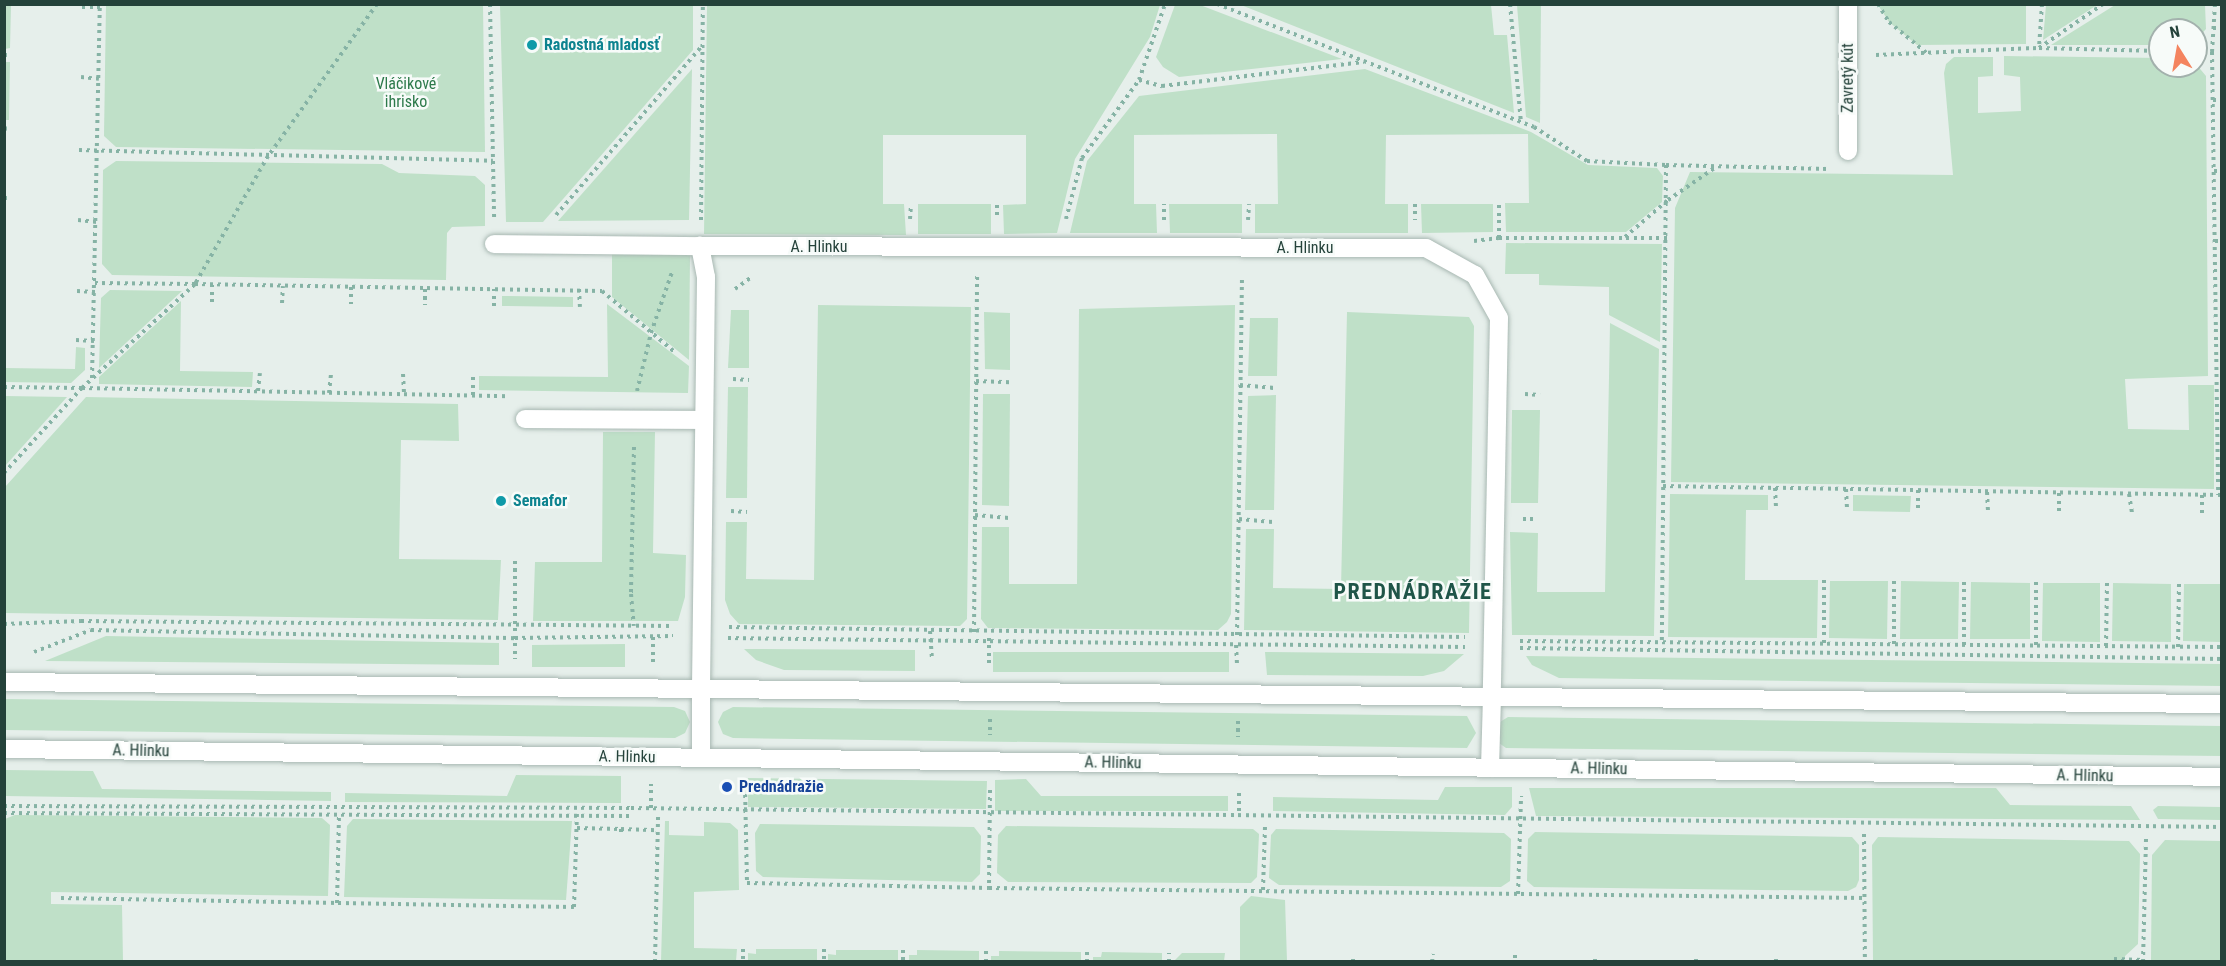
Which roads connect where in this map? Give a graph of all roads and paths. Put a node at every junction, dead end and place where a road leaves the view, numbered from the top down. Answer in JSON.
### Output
{"nodes":[{"id":1,"x":377,"y":4,"type":"edge"},
{"id":2,"x":490,"y":4,"type":"edge"},
{"id":3,"x":703,"y":4,"type":"edge"},
{"id":4,"x":1165,"y":4,"type":"edge"},
{"id":5,"x":1217,"y":4,"type":"edge"},
{"id":6,"x":1510,"y":4,"type":"edge"},
{"id":7,"x":1848,"y":4,"type":"edge"},
{"id":8,"x":1878,"y":4,"type":"edge"},
{"id":9,"x":2042,"y":4,"type":"edge"},
{"id":10,"x":2103,"y":4,"type":"edge"},
{"id":11,"x":2215,"y":4,"type":"edge"},
{"id":12,"x":100,"y":6,"type":"edge"},
{"id":13,"x":82,"y":7,"type":"dead end"},
{"id":14,"x":2213,"y":28,"type":"junction"},
{"id":15,"x":2222,"y":28,"type":"edge"},
{"id":16,"x":703,"y":46,"type":"junction"},
{"id":17,"x":2039,"y":48,"type":"junction"},
{"id":18,"x":2148,"y":51,"type":"edge"},
{"id":19,"x":2208,"y":52,"type":"edge"},
{"id":20,"x":2212,"y":52,"type":"junction"},
{"id":21,"x":4,"y":55,"type":"edge"},
{"id":22,"x":10,"y":55,"type":"dead end"},
{"id":23,"x":1848,"y":55,"type":"junction"},
{"id":24,"x":1928,"y":55,"type":"junction"},
{"id":25,"x":1365,"y":62,"type":"junction"},
{"id":26,"x":81,"y":77,"type":"dead end"},
{"id":27,"x":99,"y":79,"type":"junction"},
{"id":28,"x":1138,"y":80,"type":"junction"},
{"id":29,"x":2213,"y":100,"type":"junction"},
{"id":30,"x":2222,"y":100,"type":"edge"},
{"id":31,"x":1521,"y":122,"type":"junction"},
{"id":32,"x":79,"y":150,"type":"dead end"},
{"id":33,"x":1848,"y":151,"type":"joint"},
{"id":34,"x":98,"y":153,"type":"junction"},
{"id":35,"x":268,"y":156,"type":"junction"},
{"id":36,"x":493,"y":161,"type":"junction"},
{"id":37,"x":1666,"y":165,"type":"junction"},
{"id":38,"x":1716,"y":166,"type":"junction"},
{"id":39,"x":2214,"y":171,"type":"junction"},
{"id":40,"x":2222,"y":171,"type":"edge"},
{"id":41,"x":1668,"y":200,"type":"junction"},
{"id":42,"x":1499,"y":203,"type":"dead end"},
{"id":43,"x":553,"y":219,"type":"dead end"},
{"id":44,"x":78,"y":220,"type":"dead end"},
{"id":45,"x":97,"y":222,"type":"junction"},
{"id":46,"x":1625,"y":237,"type":"junction"},
{"id":47,"x":1499,"y":238,"type":"junction"},
{"id":48,"x":1668,"y":238,"type":"junction"},
{"id":49,"x":2215,"y":241,"type":"junction"},
{"id":50,"x":2222,"y":241,"type":"edge"},
{"id":51,"x":494,"y":244,"type":"joint"},
{"id":52,"x":700,"y":246,"type":"junction"},
{"id":53,"x":1060,"y":248,"type":"junction"},
{"id":54,"x":1447,"y":260,"type":"junction"},
{"id":55,"x":1242,"y":268,"type":"dead end"},
{"id":56,"x":977,"y":269,"type":"dead end"},
{"id":57,"x":759,"y":274,"type":"dead end"},
{"id":58,"x":95,"y":283,"type":"junction"},
{"id":59,"x":195,"y":284,"type":"junction"},
{"id":60,"x":212,"y":285,"type":"junction"},
{"id":61,"x":283,"y":286,"type":"junction"},
{"id":62,"x":351,"y":287,"type":"junction"},
{"id":63,"x":425,"y":289,"type":"junction"},
{"id":64,"x":494,"y":289,"type":"junction"},
{"id":65,"x":579,"y":290,"type":"junction"},
{"id":66,"x":77,"y":291,"type":"dead end"},
{"id":67,"x":95,"y":292,"type":"junction"},
{"id":68,"x":730,"y":301,"type":"dead end"},
{"id":69,"x":212,"y":302,"type":"dead end"},
{"id":70,"x":282,"y":303,"type":"dead end"},
{"id":71,"x":351,"y":304,"type":"dead end"},
{"id":72,"x":425,"y":305,"type":"dead end"},
{"id":73,"x":494,"y":306,"type":"dead end"},
{"id":74,"x":580,"y":307,"type":"dead end"},
{"id":75,"x":76,"y":340,"type":"dead end"},
{"id":76,"x":94,"y":341,"type":"junction"},
{"id":77,"x":260,"y":373,"type":"dead end"},
{"id":78,"x":331,"y":373,"type":"dead end"},
{"id":79,"x":403,"y":374,"type":"dead end"},
{"id":80,"x":473,"y":375,"type":"dead end"},
{"id":81,"x":704,"y":376,"type":"junction"},
{"id":82,"x":92,"y":378,"type":"junction"},
{"id":83,"x":976,"y":381,"type":"junction"},
{"id":84,"x":1010,"y":382,"type":"dead end"},
{"id":85,"x":1240,"y":385,"type":"junction"},
{"id":86,"x":4,"y":387,"type":"edge"},
{"id":87,"x":82,"y":388,"type":"junction"},
{"id":88,"x":1277,"y":388,"type":"dead end"},
{"id":89,"x":258,"y":391,"type":"junction"},
{"id":90,"x":329,"y":393,"type":"junction"},
{"id":91,"x":404,"y":394,"type":"junction"},
{"id":92,"x":473,"y":395,"type":"junction"},
{"id":93,"x":519,"y":396,"type":"dead end"},
{"id":94,"x":525,"y":419,"type":"dead end"},
{"id":95,"x":704,"y":420,"type":"junction"},
{"id":96,"x":4,"y":473,"type":"edge"},
{"id":97,"x":1663,"y":486,"type":"junction"},
{"id":98,"x":1775,"y":488,"type":"junction"},
{"id":99,"x":1846,"y":489,"type":"junction"},
{"id":100,"x":1918,"y":490,"type":"junction"},
{"id":101,"x":1987,"y":492,"type":"junction"},
{"id":102,"x":2059,"y":493,"type":"junction"},
{"id":103,"x":2128,"y":494,"type":"junction"},
{"id":104,"x":2202,"y":495,"type":"junction"},
{"id":105,"x":2220,"y":495,"type":"edge"},
{"id":106,"x":1776,"y":510,"type":"dead end"},
{"id":107,"x":1847,"y":511,"type":"dead end"},
{"id":108,"x":1918,"y":511,"type":"dead end"},
{"id":109,"x":1988,"y":512,"type":"dead end"},
{"id":110,"x":2059,"y":513,"type":"dead end"},
{"id":111,"x":2132,"y":514,"type":"dead end"},
{"id":112,"x":2202,"y":514,"type":"dead end"},
{"id":113,"x":975,"y":516,"type":"junction"},
{"id":114,"x":1009,"y":518,"type":"dead end"},
{"id":115,"x":1239,"y":519,"type":"junction"},
{"id":116,"x":1274,"y":522,"type":"dead end"},
{"id":117,"x":515,"y":561,"type":"dead end"},
{"id":118,"x":1824,"y":580,"type":"dead end"},
{"id":119,"x":1894,"y":581,"type":"dead end"},
{"id":120,"x":1964,"y":582,"type":"dead end"},
{"id":121,"x":2036,"y":582,"type":"dead end"},
{"id":122,"x":2107,"y":583,"type":"dead end"},
{"id":123,"x":2179,"y":584,"type":"dead end"},
{"id":124,"x":729,"y":621,"type":"dead end"},
{"id":125,"x":4,"y":624,"type":"edge"},
{"id":126,"x":516,"y":624,"type":"junction"},
{"id":127,"x":733,"y":627,"type":"junction"},
{"id":128,"x":930,"y":631,"type":"junction"},
{"id":129,"x":702,"y":632,"type":"junction"},
{"id":130,"x":974,"y":632,"type":"junction"},
{"id":131,"x":989,"y":633,"type":"junction"},
{"id":132,"x":1472,"y":634,"type":"dead end"},
{"id":133,"x":1237,"y":635,"type":"junction"},
{"id":134,"x":653,"y":636,"type":"junction"},
{"id":135,"x":515,"y":638,"type":"junction"},
{"id":136,"x":930,"y":640,"type":"junction"},
{"id":137,"x":1662,"y":640,"type":"junction"},
{"id":138,"x":989,"y":641,"type":"junction"},
{"id":139,"x":1493,"y":643,"type":"junction"},
{"id":140,"x":1824,"y":643,"type":"junction"},
{"id":141,"x":1894,"y":644,"type":"junction"},
{"id":142,"x":1236,"y":645,"type":"junction"},
{"id":143,"x":1965,"y":645,"type":"junction"},
{"id":144,"x":2036,"y":645,"type":"junction"},
{"id":145,"x":2106,"y":646,"type":"junction"},
{"id":146,"x":2178,"y":647,"type":"junction"},
{"id":147,"x":2222,"y":647,"type":"edge"},
{"id":148,"x":28,"y":654,"type":"dead end"},
{"id":149,"x":2222,"y":659,"type":"edge"},
{"id":150,"x":930,"y":661,"type":"dead end"},
{"id":151,"x":989,"y":670,"type":"dead end"},
{"id":152,"x":4,"y":682,"type":"edge"},
{"id":153,"x":515,"y":686,"type":"junction"},
{"id":154,"x":652,"y":687,"type":"junction"},
{"id":155,"x":701,"y":687,"type":"junction"},
{"id":156,"x":1237,"y":694,"type":"junction"},
{"id":157,"x":1492,"y":696,"type":"junction"},
{"id":158,"x":2222,"y":704,"type":"edge"},
{"id":159,"x":990,"y":711,"type":"dead end"},
{"id":160,"x":990,"y":742,"type":"dead end"},
{"id":161,"x":4,"y":749,"type":"edge"},
{"id":162,"x":652,"y":757,"type":"junction"},
{"id":163,"x":701,"y":758,"type":"junction"},
{"id":164,"x":1238,"y":765,"type":"junction"},
{"id":165,"x":1490,"y":768,"type":"junction"},
{"id":166,"x":1522,"y":768,"type":"junction"},
{"id":167,"x":2222,"y":777,"type":"edge"},
{"id":168,"x":990,"y":781,"type":"dead end"},
{"id":169,"x":642,"y":785,"type":"dead end"},
{"id":170,"x":651,"y":785,"type":"junction"},
{"id":171,"x":662,"y":786,"type":"dead end"},
{"id":172,"x":736,"y":787,"type":"dead end"},
{"id":173,"x":4,"y":806,"type":"edge"},
{"id":174,"x":651,"y":808,"type":"junction"},
{"id":175,"x":745,"y":809,"type":"junction"},
{"id":176,"x":990,"y":812,"type":"junction"},
{"id":177,"x":5,"y":813,"type":"edge"},
{"id":178,"x":339,"y":814,"type":"junction"},
{"id":179,"x":577,"y":814,"type":"junction"},
{"id":180,"x":1239,"y":815,"type":"junction"},
{"id":181,"x":631,"y":816,"type":"dead end"},
{"id":182,"x":658,"y":817,"type":"dead end"},
{"id":183,"x":1520,"y":819,"type":"junction"},
{"id":184,"x":1265,"y":826,"type":"dead end"},
{"id":185,"x":2222,"y":827,"type":"edge"},
{"id":186,"x":577,"y":828,"type":"junction"},
{"id":187,"x":658,"y":830,"type":"junction"},
{"id":188,"x":1864,"y":834,"type":"dead end"},
{"id":189,"x":2146,"y":837,"type":"dead end"},
{"id":190,"x":989,"y":888,"type":"junction"},
{"id":191,"x":1263,"y":890,"type":"junction"},
{"id":192,"x":1518,"y":894,"type":"junction"},
{"id":193,"x":61,"y":898,"type":"dead end"},
{"id":194,"x":1865,"y":898,"type":"junction"},
{"id":195,"x":337,"y":903,"type":"junction"},
{"id":196,"x":743,"y":949,"type":"dead end"},
{"id":197,"x":824,"y":949,"type":"dead end"},
{"id":198,"x":903,"y":950,"type":"dead end"},
{"id":199,"x":986,"y":951,"type":"dead end"},
{"id":200,"x":1087,"y":952,"type":"dead end"},
{"id":201,"x":1169,"y":953,"type":"dead end"},
{"id":202,"x":1353,"y":954,"type":"dead end"},
{"id":203,"x":1433,"y":954,"type":"dead end"},
{"id":204,"x":1515,"y":956,"type":"dead end"},
{"id":205,"x":2114,"y":958,"type":"dead end"},
{"id":206,"x":2143,"y":961,"type":"edge"},
{"id":207,"x":655,"y":962,"type":"edge"},
{"id":208,"x":743,"y":962,"type":"edge"},
{"id":209,"x":824,"y":962,"type":"edge"},
{"id":210,"x":903,"y":962,"type":"edge"},
{"id":211,"x":986,"y":962,"type":"edge"},
{"id":212,"x":1087,"y":962,"type":"edge"},
{"id":213,"x":1169,"y":962,"type":"edge"},
{"id":214,"x":1353,"y":962,"type":"edge"},
{"id":215,"x":1432,"y":962,"type":"edge"},
{"id":216,"x":1515,"y":962,"type":"edge"},
{"id":217,"x":1866,"y":962,"type":"edge"}],
"edges":[{"from":1,"to":35,"type":"path"},
{"from":2,"to":36,"type":"path"},
{"from":3,"to":16,"type":"path"},
{"from":4,"to":28,"type":"path"},
{"from":5,"to":25,"type":"path"},
{"from":6,"to":31,"type":"path"},
{"from":7,"to":23,"type":"street","name":"Zavretý kút"},
{"from":8,"to":24,"type":"path"},
{"from":9,"to":17,"type":"path"},
{"from":10,"to":17,"type":"path"},
{"from":11,"to":14,"type":"path"},
{"from":12,"to":13,"type":"path"},
{"from":12,"to":27,"type":"path"},
{"from":14,"to":15,"type":"path"},
{"from":14,"to":20,"type":"path"},
{"from":16,"to":43,"type":"path"},
{"from":16,"to":52,"type":"path"},
{"from":17,"to":18,"type":"path"},
{"from":17,"to":24,"type":"path"},
{"from":19,"to":20,"type":"path"},
{"from":20,"to":29,"type":"path"},
{"from":21,"to":22,"type":"path"},
{"from":23,"to":24,"type":"path"},
{"from":23,"to":33,"type":"street","name":"Zavretý kút"},
{"from":25,"to":28,"type":"path"},
{"from":25,"to":31,"type":"path"},
{"from":26,"to":27,"type":"path"},
{"from":27,"to":34,"type":"path"},
{"from":28,"to":53,"type":"path"},
{"from":29,"to":30,"type":"path"},
{"from":29,"to":39,"type":"path"},
{"from":31,"to":37,"type":"path"},
{"from":32,"to":34,"type":"path"},
{"from":33,"to":38,"type":"path"},
{"from":34,"to":35,"type":"path"},
{"from":34,"to":45,"type":"path"},
{"from":35,"to":36,"type":"path"},
{"from":35,"to":59,"type":"path"},
{"from":36,"to":51,"type":"path"},
{"from":37,"to":38,"type":"path"},
{"from":37,"to":41,"type":"path"},
{"from":38,"to":41,"type":"path"},
{"from":39,"to":40,"type":"path"},
{"from":39,"to":49,"type":"path"},
{"from":41,"to":46,"type":"path"},
{"from":41,"to":48,"type":"path"},
{"from":42,"to":47,"type":"path"},
{"from":44,"to":45,"type":"path"},
{"from":45,"to":58,"type":"path"},
{"from":46,"to":47,"type":"path"},
{"from":46,"to":48,"type":"path"},
{"from":47,"to":54,"type":"path"},
{"from":48,"to":97,"type":"path"},
{"from":49,"to":50,"type":"path"},
{"from":49,"to":105,"type":"path"},
{"from":51,"to":52,"type":"street","name":"A. Hlinku"},
{"from":52,"to":53,"type":"street","name":"A. Hlinku"},
{"from":52,"to":81,"type":"street"},
{"from":53,"to":54,"type":"street","name":"A. Hlinku"},
{"from":54,"to":139,"type":"street","name":"A. Hlinku"},
{"from":55,"to":85,"type":"path"},
{"from":56,"to":83,"type":"path"},
{"from":57,"to":68,"type":"path"},
{"from":58,"to":59,"type":"path"},
{"from":58,"to":67,"type":"path"},
{"from":59,"to":60,"type":"path"},
{"from":59,"to":82,"type":"path"},
{"from":60,"to":61,"type":"path"},
{"from":60,"to":69,"type":"path"},
{"from":61,"to":62,"type":"path"},
{"from":61,"to":70,"type":"path"},
{"from":62,"to":63,"type":"path"},
{"from":62,"to":71,"type":"path"},
{"from":63,"to":64,"type":"path"},
{"from":63,"to":72,"type":"path"},
{"from":64,"to":65,"type":"path"},
{"from":64,"to":73,"type":"path"},
{"from":65,"to":74,"type":"path"},
{"from":65,"to":81,"type":"path"},
{"from":66,"to":67,"type":"path"},
{"from":67,"to":76,"type":"path"},
{"from":75,"to":76,"type":"path"},
{"from":76,"to":82,"type":"path"},
{"from":77,"to":89,"type":"path"},
{"from":78,"to":90,"type":"path"},
{"from":79,"to":91,"type":"path"},
{"from":80,"to":92,"type":"path"},
{"from":81,"to":95,"type":"street"},
{"from":82,"to":87,"type":"path"},
{"from":83,"to":84,"type":"path"},
{"from":83,"to":113,"type":"path"},
{"from":85,"to":88,"type":"path"},
{"from":85,"to":115,"type":"path"},
{"from":86,"to":87,"type":"path"},
{"from":87,"to":89,"type":"path"},
{"from":87,"to":96,"type":"path"},
{"from":89,"to":90,"type":"path"},
{"from":90,"to":91,"type":"path"},
{"from":91,"to":92,"type":"path"},
{"from":92,"to":93,"type":"path"},
{"from":94,"to":95,"type":"street"},
{"from":95,"to":129,"type":"street"},
{"from":97,"to":98,"type":"path"},
{"from":97,"to":137,"type":"path"},
{"from":98,"to":99,"type":"path"},
{"from":98,"to":106,"type":"path"},
{"from":99,"to":100,"type":"path"},
{"from":99,"to":107,"type":"path"},
{"from":100,"to":101,"type":"path"},
{"from":100,"to":108,"type":"path"},
{"from":101,"to":102,"type":"path"},
{"from":101,"to":109,"type":"path"},
{"from":102,"to":103,"type":"path"},
{"from":102,"to":110,"type":"path"},
{"from":103,"to":104,"type":"path"},
{"from":103,"to":111,"type":"path"},
{"from":104,"to":105,"type":"path"},
{"from":104,"to":112,"type":"path"},
{"from":113,"to":114,"type":"path"},
{"from":113,"to":130,"type":"path"},
{"from":115,"to":116,"type":"path"},
{"from":115,"to":133,"type":"path"},
{"from":117,"to":126,"type":"path"},
{"from":118,"to":140,"type":"path"},
{"from":119,"to":141,"type":"path"},
{"from":120,"to":143,"type":"path"},
{"from":121,"to":144,"type":"path"},
{"from":122,"to":145,"type":"path"},
{"from":123,"to":146,"type":"path"},
{"from":124,"to":127,"type":"path"},
{"from":125,"to":126,"type":"path"},
{"from":126,"to":129,"type":"path"},
{"from":126,"to":135,"type":"path"},
{"from":127,"to":128,"type":"path"},
{"from":127,"to":129,"type":"path"},
{"from":128,"to":130,"type":"path"},
{"from":128,"to":136,"type":"path"},
{"from":129,"to":134,"type":"path"},
{"from":129,"to":136,"type":"path"},
{"from":129,"to":155,"type":"street"},
{"from":130,"to":131,"type":"path"},
{"from":131,"to":133,"type":"path"},
{"from":131,"to":138,"type":"path"},
{"from":132,"to":133,"type":"path"},
{"from":134,"to":135,"type":"path"},
{"from":134,"to":154,"type":"path"},
{"from":135,"to":148,"type":"path"},
{"from":135,"to":153,"type":"path"},
{"from":136,"to":138,"type":"path"},
{"from":136,"to":150,"type":"path"},
{"from":137,"to":139,"type":"path"},
{"from":137,"to":140,"type":"path"},
{"from":138,"to":142,"type":"path"},
{"from":138,"to":151,"type":"path"},
{"from":139,"to":142,"type":"path"},
{"from":139,"to":149,"type":"path"},
{"from":139,"to":157,"type":"street","name":"A. Hlinku"},
{"from":140,"to":141,"type":"path"},
{"from":141,"to":143,"type":"path"},
{"from":142,"to":156,"type":"path"},
{"from":143,"to":144,"type":"path"},
{"from":144,"to":145,"type":"path"},
{"from":145,"to":146,"type":"path"},
{"from":146,"to":147,"type":"path"},
{"from":152,"to":153,"type":"street"},
{"from":153,"to":154,"type":"street"},
{"from":154,"to":155,"type":"street"},
{"from":155,"to":156,"type":"street"},
{"from":155,"to":163,"type":"street"},
{"from":156,"to":157,"type":"street"},
{"from":156,"to":164,"type":"path"},
{"from":157,"to":158,"type":"street"},
{"from":157,"to":165,"type":"street","name":"A. Hlinku"},
{"from":159,"to":160,"type":"path"},
{"from":161,"to":162,"type":"street","name":"A. Hlinku"},
{"from":162,"to":163,"type":"street","name":"A. Hlinku"},
{"from":162,"to":170,"type":"path"},
{"from":163,"to":164,"type":"street","name":"A. Hlinku"},
{"from":164,"to":165,"type":"street","name":"A. Hlinku"},
{"from":164,"to":180,"type":"path"},
{"from":165,"to":166,"type":"street","name":"A. Hlinku"},
{"from":166,"to":167,"type":"street","name":"A. Hlinku"},
{"from":166,"to":183,"type":"path"},
{"from":168,"to":176,"type":"path"},
{"from":169,"to":170,"type":"path"},
{"from":170,"to":171,"type":"path"},
{"from":170,"to":174,"type":"path"},
{"from":172,"to":175,"type":"path"},
{"from":173,"to":174,"type":"path"},
{"from":174,"to":175,"type":"path"},
{"from":175,"to":176,"type":"path"},
{"from":175,"to":190,"type":"path"},
{"from":176,"to":180,"type":"path"},
{"from":176,"to":190,"type":"path"},
{"from":177,"to":178,"type":"path"},
{"from":178,"to":179,"type":"path"},
{"from":178,"to":195,"type":"path"},
{"from":179,"to":181,"type":"path"},
{"from":179,"to":186,"type":"path"},
{"from":180,"to":183,"type":"path"},
{"from":182,"to":187,"type":"path"},
{"from":183,"to":185,"type":"path"},
{"from":183,"to":192,"type":"path"},
{"from":184,"to":191,"type":"path"},
{"from":186,"to":187,"type":"path"},
{"from":186,"to":195,"type":"path"},
{"from":187,"to":207,"type":"path"},
{"from":188,"to":194,"type":"path"},
{"from":189,"to":206,"type":"path"},
{"from":190,"to":191,"type":"path"},
{"from":191,"to":192,"type":"path"},
{"from":192,"to":194,"type":"path"},
{"from":193,"to":195,"type":"path"},
{"from":194,"to":217,"type":"path"},
{"from":196,"to":208,"type":"path"},
{"from":197,"to":209,"type":"path"},
{"from":198,"to":210,"type":"path"},
{"from":199,"to":211,"type":"path"},
{"from":200,"to":212,"type":"path"},
{"from":201,"to":213,"type":"path"},
{"from":202,"to":214,"type":"path"},
{"from":203,"to":215,"type":"path"},
{"from":204,"to":216,"type":"path"},
{"from":205,"to":206,"type":"path"}]}
